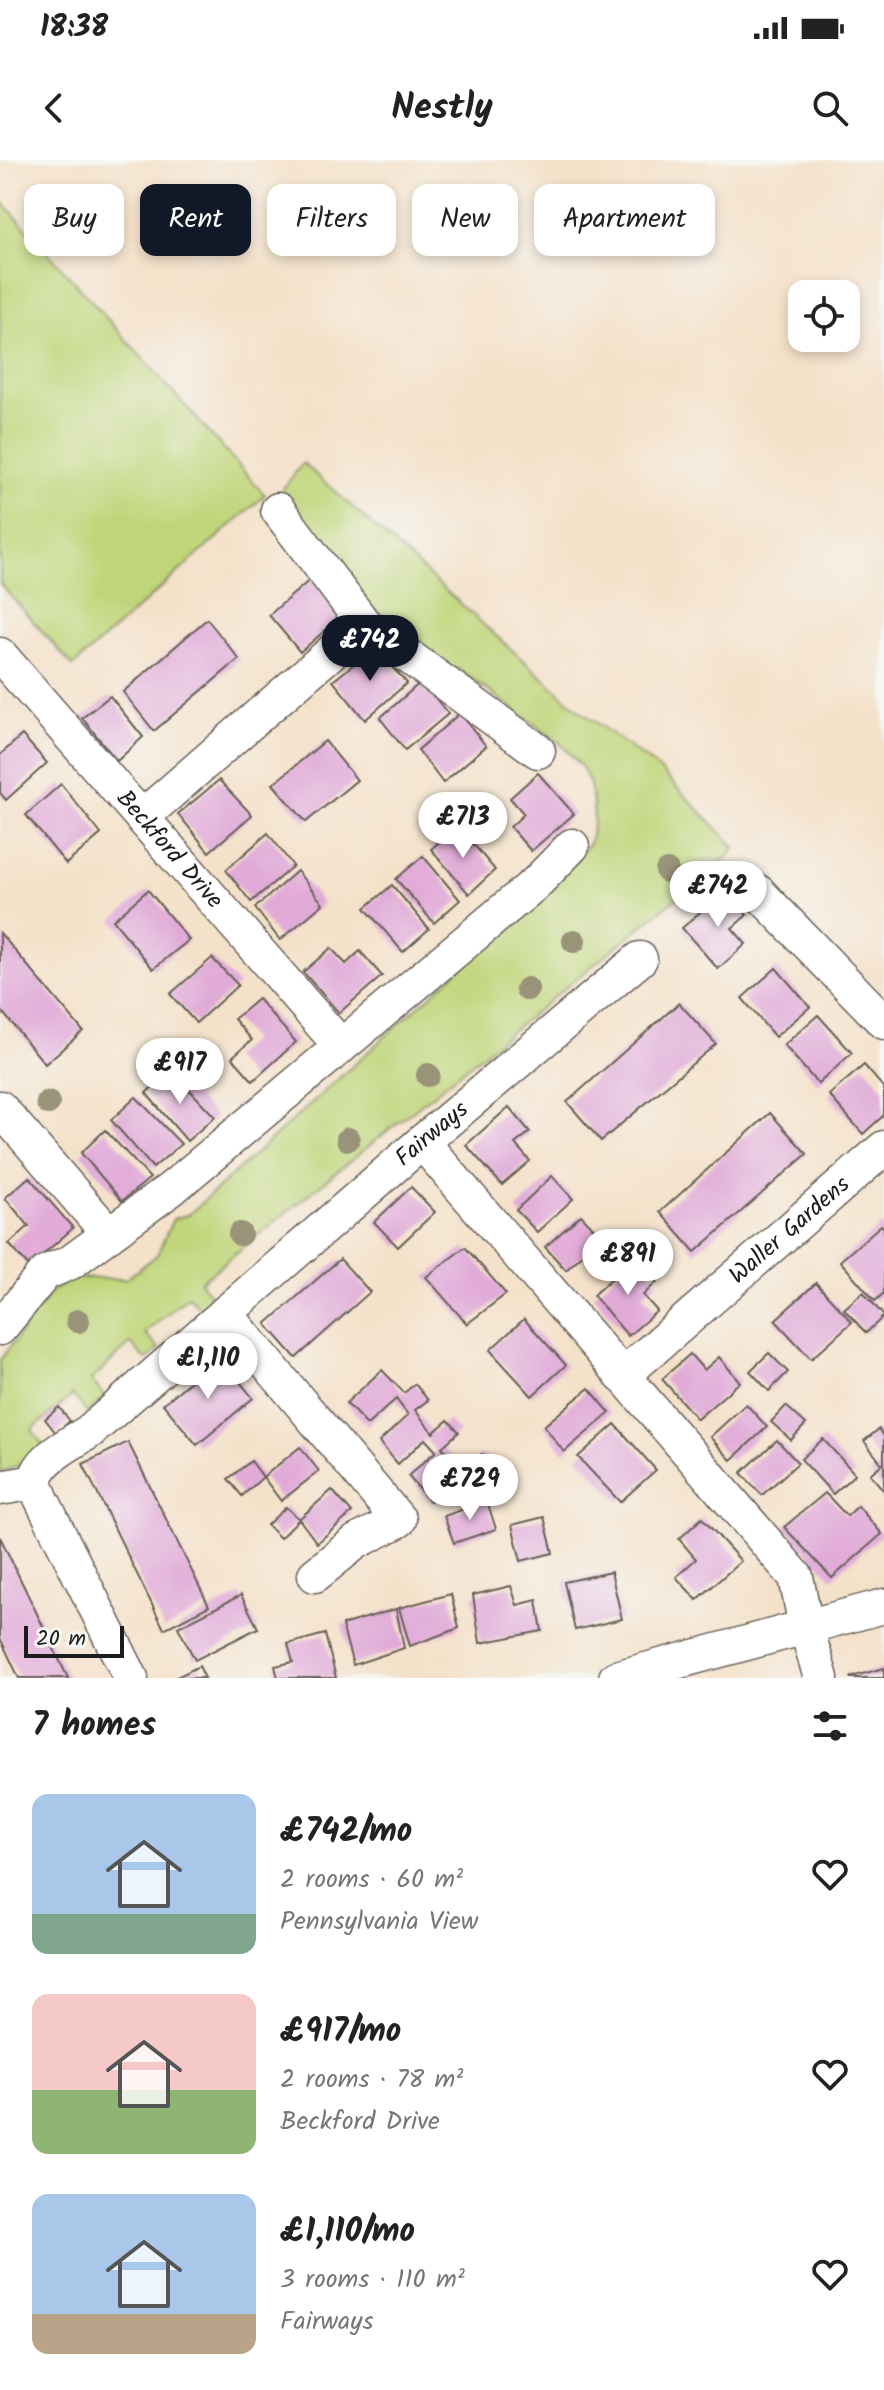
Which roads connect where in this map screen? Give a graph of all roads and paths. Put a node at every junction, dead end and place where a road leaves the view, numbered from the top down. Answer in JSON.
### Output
{"nodes":[{"id":1,"x":278,"y":510,"type":"dead end"},
{"id":2,"x":364,"y":624,"type":"junction"},
{"id":3,"x":0,"y":655,"type":"edge"},
{"id":4,"x":538,"y":751,"type":"dead end"},
{"id":5,"x":142,"y":817,"type":"junction"},
{"id":6,"x":572,"y":846,"type":"dead end"},
{"id":7,"x":758,"y":892,"type":"dead end"},
{"id":8,"x":640,"y":959,"type":"dead end"},
{"id":9,"x":884,"y":1022,"type":"edge"},
{"id":10,"x":340,"y":1045,"type":"junction"},
{"id":11,"x":0,"y":1108,"type":"edge"},
{"id":12,"x":422,"y":1142,"type":"junction"},
{"id":13,"x":884,"y":1148,"type":"edge"},
{"id":14,"x":109,"y":1234,"type":"junction"},
{"id":15,"x":225,"y":1313,"type":"junction"},
{"id":16,"x":0,"y":1328,"type":"edge"},
{"id":17,"x":622,"y":1376,"type":"junction"},
{"id":18,"x":35,"y":1482,"type":"junction"},
{"id":19,"x":0,"y":1488,"type":"edge"},
{"id":20,"x":315,"y":1575,"type":"dead end"},
{"id":21,"x":884,"y":1606,"type":"edge"},
{"id":22,"x":806,"y":1627,"type":"junction"},
{"id":23,"x":131,"y":1678,"type":"edge"},
{"id":24,"x":616,"y":1678,"type":"edge"},
{"id":25,"x":821,"y":1678,"type":"edge"}],
"edges":[{"from":1,"to":2,"type":"street"},
{"from":2,"to":4,"type":"street"},
{"from":2,"to":5,"type":"street"},
{"from":3,"to":5,"type":"street","name":"Beckford Drive"},
{"from":5,"to":10,"type":"street","name":"Beckford Drive"},
{"from":6,"to":10,"type":"street"},
{"from":7,"to":9,"type":"street"},
{"from":8,"to":12,"type":"street","name":"Fairways"},
{"from":10,"to":14,"type":"street"},
{"from":11,"to":14,"type":"street"},
{"from":12,"to":15,"type":"street","name":"Fairways"},
{"from":12,"to":17,"type":"street"},
{"from":13,"to":17,"type":"street","name":"Waller Gardens"},
{"from":14,"to":16,"type":"street"},
{"from":15,"to":18,"type":"street","name":"Fairways"},
{"from":15,"to":20,"type":"street"},
{"from":17,"to":22,"type":"street"},
{"from":18,"to":19,"type":"street"},
{"from":18,"to":23,"type":"street"},
{"from":21,"to":22,"type":"street"},
{"from":22,"to":24,"type":"street"},
{"from":22,"to":25,"type":"street"}]}
